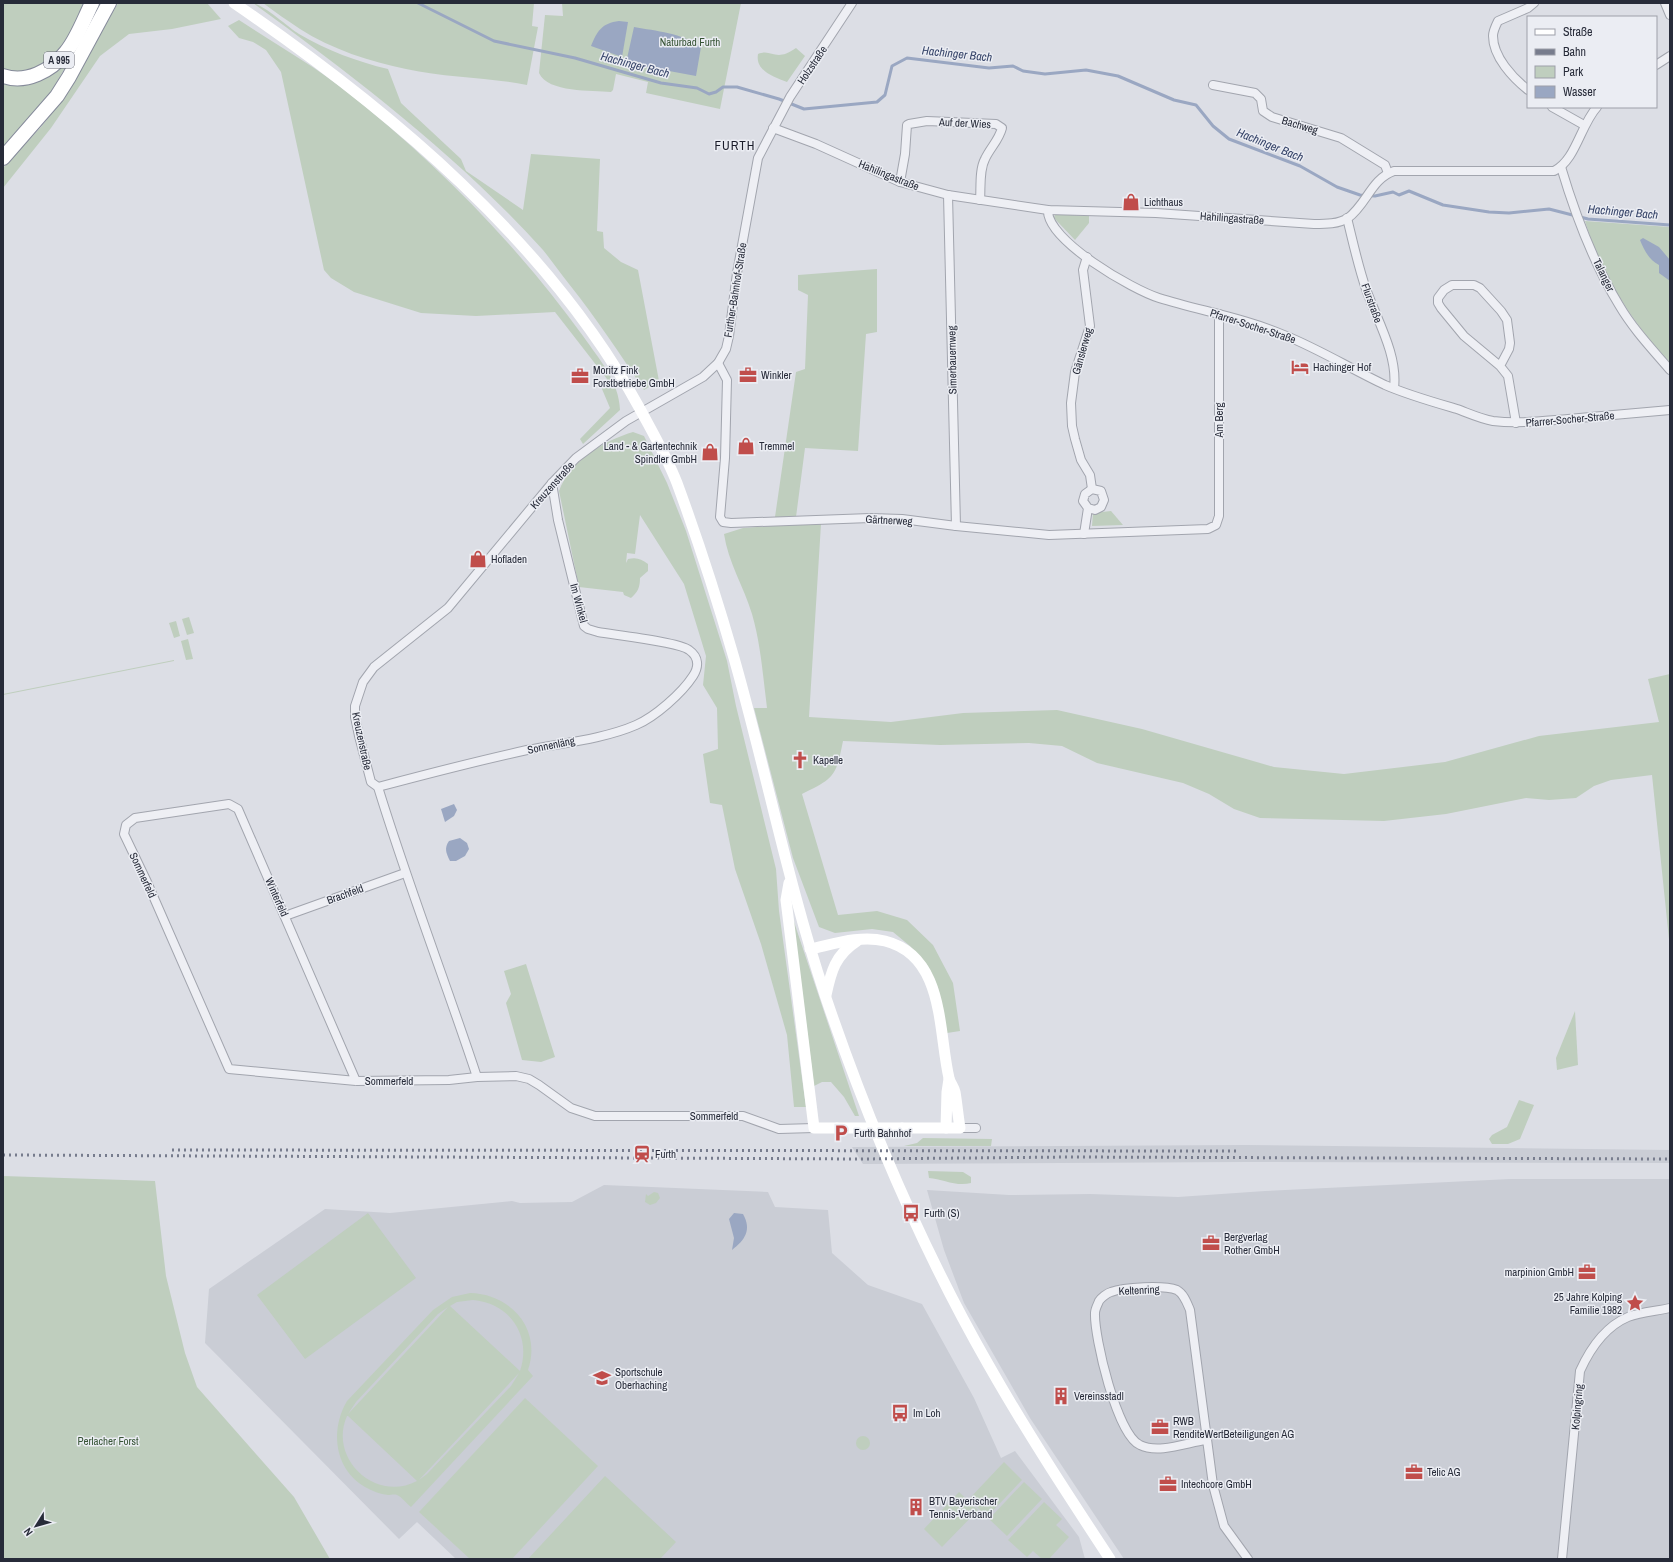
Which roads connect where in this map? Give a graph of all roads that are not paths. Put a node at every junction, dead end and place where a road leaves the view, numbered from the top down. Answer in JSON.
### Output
{"nodes":[{"id":1,"x":92,"y":3,"type":"edge"},
{"id":2,"x":109,"y":3,"type":"edge"},
{"id":3,"x":234,"y":3,"type":"edge"},
{"id":4,"x":852,"y":3,"type":"edge"},
{"id":5,"x":1534,"y":3,"type":"edge"},
{"id":6,"x":1665,"y":3,"type":"edge"},
{"id":7,"x":1670,"y":15,"type":"edge"},
{"id":8,"x":1670,"y":56,"type":"edge"},
{"id":9,"x":1657,"y":64,"type":"edge"},
{"id":10,"x":3,"y":76,"type":"edge"},
{"id":11,"x":1213,"y":85,"type":"dead end"},
{"id":12,"x":1527,"y":89,"type":"edge"},
{"id":13,"x":1554,"y":108,"type":"edge"},
{"id":14,"x":1596,"y":108,"type":"edge"},
{"id":15,"x":1584,"y":126,"type":"junction"},
{"id":16,"x":774,"y":128,"type":"junction"},
{"id":17,"x":3,"y":158,"type":"edge"},
{"id":18,"x":1562,"y":167,"type":"junction"},
{"id":19,"x":1388,"y":173,"type":"junction"},
{"id":20,"x":900,"y":182,"type":"junction"},
{"id":21,"x":948,"y":195,"type":"junction"},
{"id":22,"x":980,"y":200,"type":"junction"},
{"id":23,"x":1048,"y":210,"type":"junction"},
{"id":24,"x":1348,"y":218,"type":"junction"},
{"id":25,"x":1087,"y":257,"type":"junction"},
{"id":26,"x":1219,"y":314,"type":"junction"},
{"id":27,"x":718,"y":363,"type":"junction"},
{"id":28,"x":1500,"y":366,"type":"junction"},
{"id":29,"x":1670,"y":370,"type":"edge"},
{"id":30,"x":1394,"y":388,"type":"junction"},
{"id":31,"x":1670,"y":410,"type":"edge"},
{"id":32,"x":642,"y":412,"type":"junction"},
{"id":33,"x":1516,"y":423,"type":"junction"},
{"id":34,"x":552,"y":483,"type":"junction"},
{"id":35,"x":1092,"y":489,"type":"junction"},
{"id":36,"x":1088,"y":508,"type":"junction"},
{"id":37,"x":1216,"y":525,"type":"joint"},
{"id":38,"x":956,"y":526,"type":"junction"},
{"id":39,"x":1084,"y":534,"type":"junction"},
{"id":40,"x":698,"y":662,"type":"joint"},
{"id":41,"x":374,"y":785,"type":"junction"},
{"id":42,"x":135,"y":818,"type":"joint"},
{"id":43,"x":404,"y":873,"type":"junction"},
{"id":44,"x":790,"y":879,"type":"junction"},
{"id":45,"x":285,"y":916,"type":"junction"},
{"id":46,"x":861,"y":939,"type":"junction"},
{"id":47,"x":810,"y":949,"type":"junction"},
{"id":48,"x":826,"y":998,"type":"junction"},
{"id":49,"x":477,"y":1077,"type":"junction"},
{"id":50,"x":949,"y":1079,"type":"junction"},
{"id":51,"x":356,"y":1081,"type":"junction"},
{"id":52,"x":814,"y":1128,"type":"junction"},
{"id":53,"x":946,"y":1128,"type":"junction"},
{"id":54,"x":960,"y":1128,"type":"junction"},
{"id":55,"x":976,"y":1128,"type":"dead end"},
{"id":56,"x":1670,"y":1308,"type":"edge"},
{"id":57,"x":1206,"y":1440,"type":"junction"},
{"id":58,"x":1110,"y":1559,"type":"edge"},
{"id":59,"x":1248,"y":1559,"type":"edge"},
{"id":60,"x":1562,"y":1559,"type":"edge"}],
"edges":[{"from":1,"to":10,"type":"highway","number":"A 995"},
{"from":2,"to":17,"type":"highway"},
{"from":3,"to":32,"type":"main road"},
{"from":4,"to":16,"type":"street","name":"Holzstraße"},
{"from":5,"to":12,"type":"street"},
{"from":6,"to":7,"type":"street"},
{"from":8,"to":9,"type":"street"},
{"from":11,"to":19,"type":"street","name":"Bachweg"},
{"from":13,"to":15,"type":"street"},
{"from":14,"to":15,"type":"street"},
{"from":15,"to":18,"type":"street"},
{"from":16,"to":20,"type":"street","name":"Hahilingastraße"},
{"from":16,"to":27,"type":"street","name":"Further-Bahnhof-Straße"},
{"from":18,"to":19,"type":"street"},
{"from":18,"to":29,"type":"street","name":"Talanger"},
{"from":19,"to":24,"type":"street"},
{"from":20,"to":21,"type":"street","name":"Hahilingastraße"},
{"from":20,"to":22,"type":"street","name":"Auf der Wies"},
{"from":21,"to":22,"type":"street","name":"Hahilingastraße"},
{"from":21,"to":38,"type":"street","name":"Simerbauernweg"},
{"from":22,"to":23,"type":"street","name":"Hahilingastraße"},
{"from":23,"to":24,"type":"street","name":"Hahilingastraße"},
{"from":23,"to":25,"type":"street","name":"Pfarrer-Socher-Straße"},
{"from":24,"to":30,"type":"street","name":"Flurstraße"},
{"from":25,"to":26,"type":"street","name":"Pfarrer-Socher-Straße"},
{"from":25,"to":35,"type":"street","name":"Gänslerweg"},
{"from":26,"to":30,"type":"street","name":"Pfarrer-Socher-Straße"},
{"from":26,"to":37,"type":"street","name":"Am Berg"},
{"from":27,"to":32,"type":"street","name":"Further-Bahnhof-Straße"},
{"from":27,"to":38,"type":"street","name":"Gärtnerweg"},
{"from":28,"to":28,"type":"street"},
{"from":28,"to":33,"type":"street"},
{"from":30,"to":33,"type":"street","name":"Pfarrer-Socher-Straße"},
{"from":31,"to":33,"type":"street","name":"Pfarrer-Socher-Straße"},
{"from":32,"to":34,"type":"street","name":"Kreuzenstraße"},
{"from":32,"to":44,"type":"main road"},
{"from":34,"to":40,"type":"street","name":"Im Winkel"},
{"from":34,"to":41,"type":"street","name":"Kreuzenstraße"},
{"from":35,"to":36,"type":"street"},
{"from":35,"to":36,"type":"street","name":"Gänslerweg"},
{"from":36,"to":39,"type":"street"},
{"from":37,"to":39,"type":"street","name":"Gärtnerweg"},
{"from":38,"to":39,"type":"street","name":"Gärtnerweg"},
{"from":40,"to":41,"type":"street","name":"Sonnenläng"},
{"from":41,"to":43,"type":"street","name":"Kreuzenstraße"},
{"from":42,"to":45,"type":"street","name":"Winterfeld"},
{"from":42,"to":51,"type":"street","name":"Sommerfeld"},
{"from":43,"to":45,"type":"street","name":"Brachfeld"},
{"from":43,"to":49,"type":"street","name":"Kreuzenstraße"},
{"from":44,"to":47,"type":"main road"},
{"from":44,"to":52,"type":"main road"},
{"from":45,"to":51,"type":"street","name":"Winterfeld"},
{"from":46,"to":47,"type":"main road"},
{"from":46,"to":48,"type":"main road"},
{"from":46,"to":50,"type":"main road"},
{"from":47,"to":48,"type":"main road"},
{"from":48,"to":58,"type":"main road"},
{"from":49,"to":51,"type":"street","name":"Sommerfeld"},
{"from":49,"to":52,"type":"street","name":"Sommerfeld"},
{"from":50,"to":53,"type":"main road"},
{"from":50,"to":54,"type":"main road"},
{"from":52,"to":53,"type":"main road","bridge":true},
{"from":53,"to":54,"type":"main road"},
{"from":54,"to":55,"type":"street"},
{"from":56,"to":60,"type":"street","name":"Kolpingring"},
{"from":57,"to":57,"type":"street","name":"Keltenring"},
{"from":57,"to":59,"type":"street","name":"Keltenring"}]}
